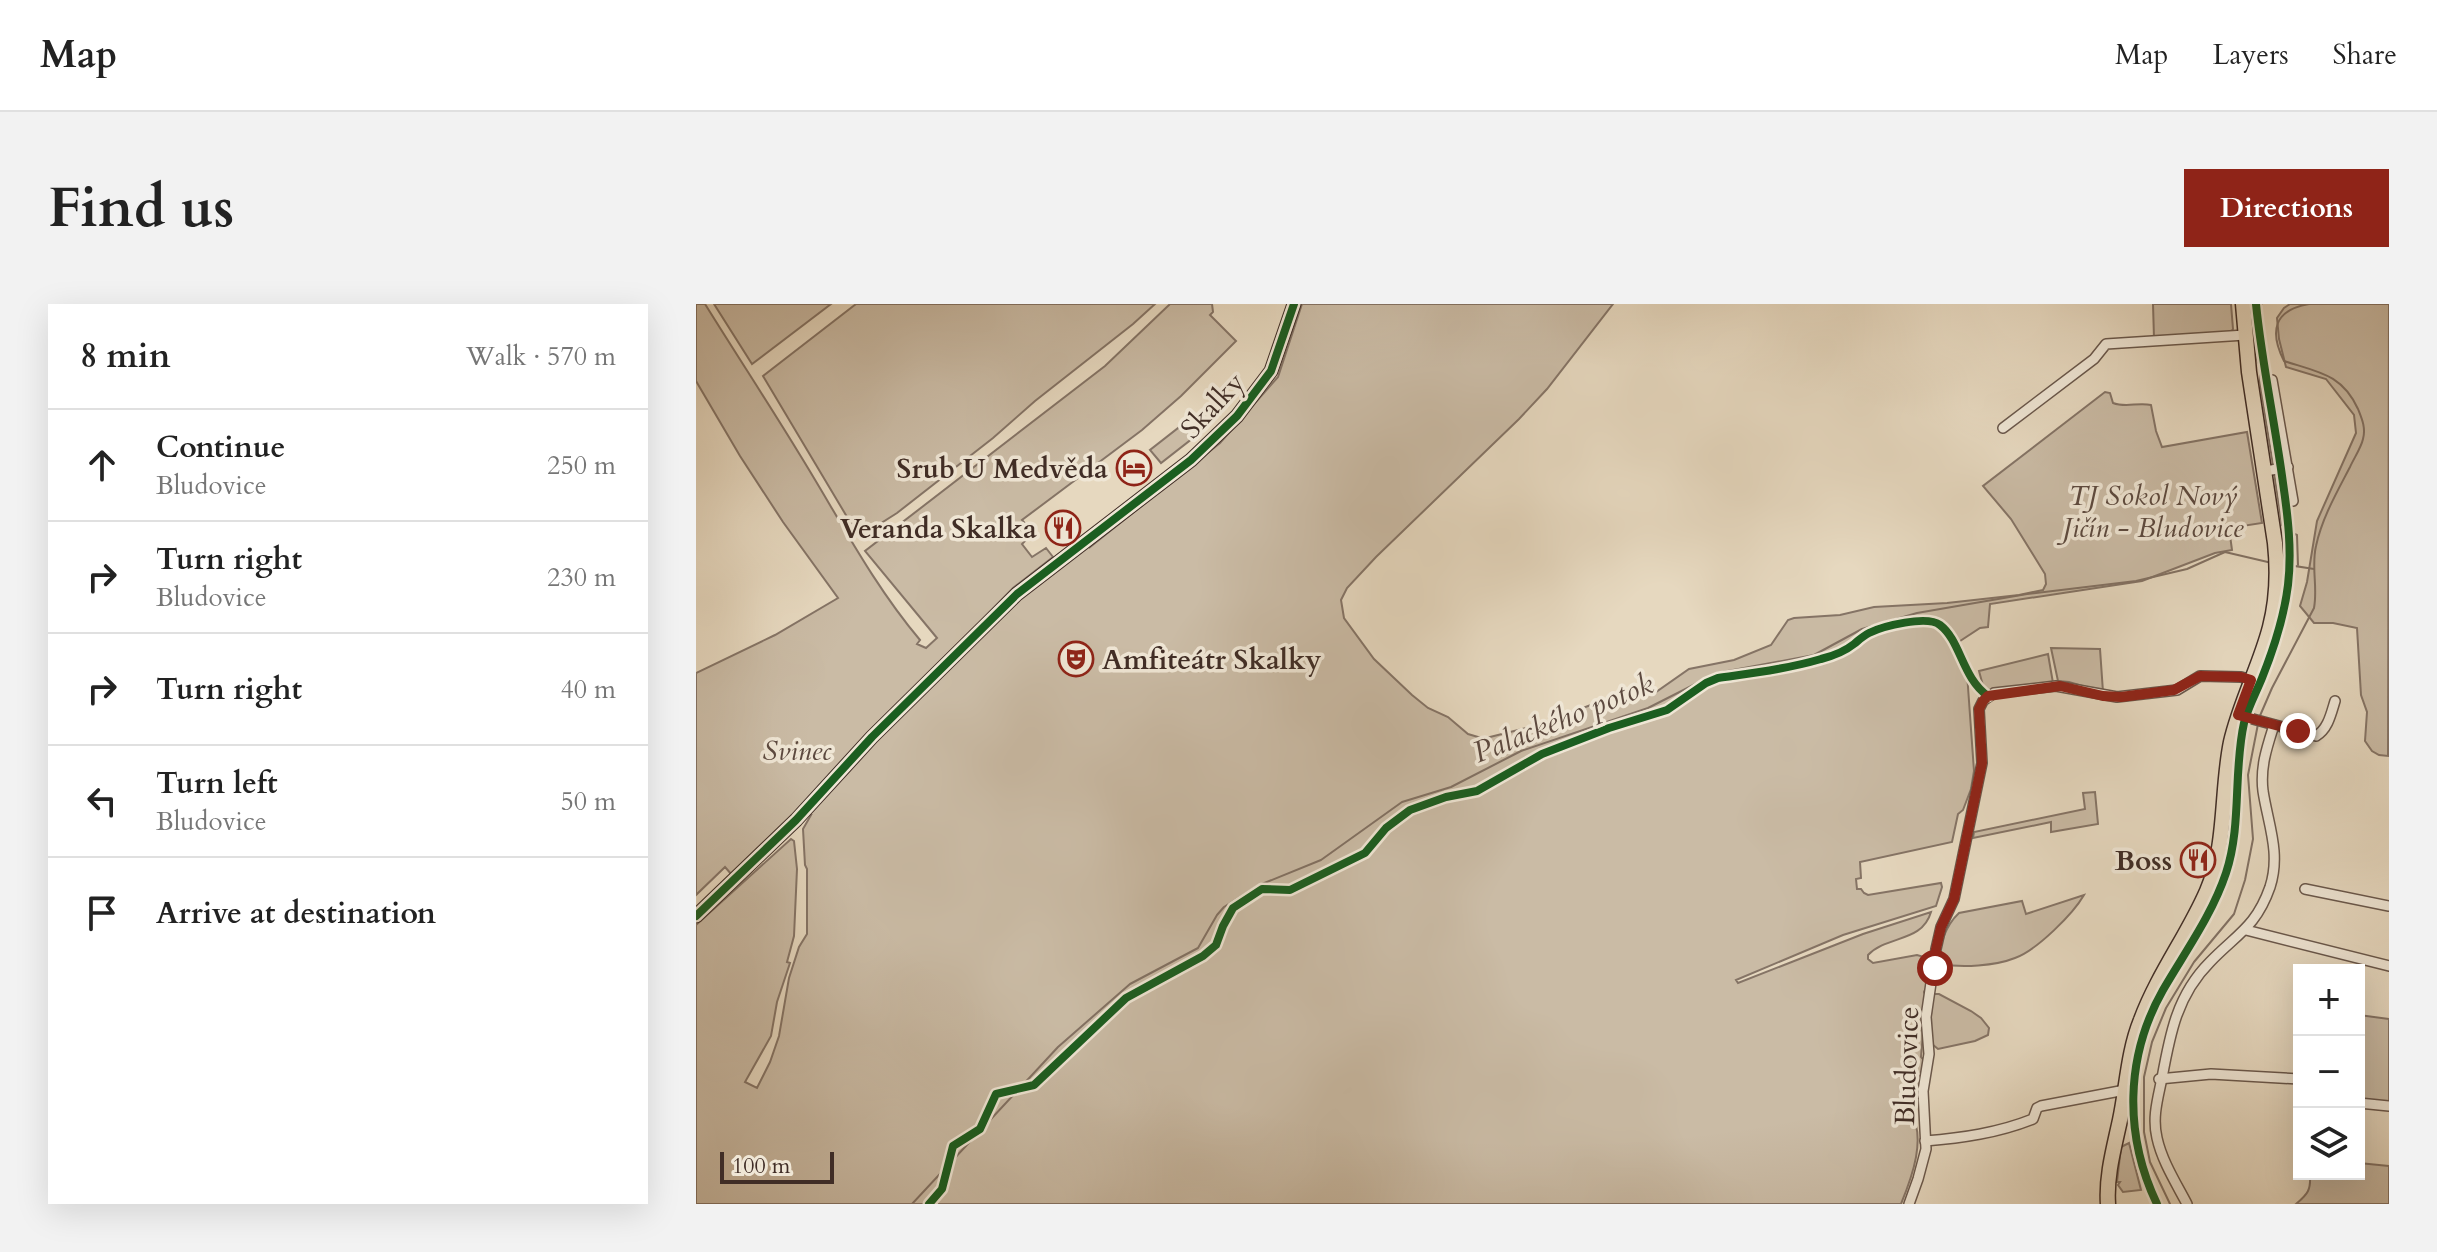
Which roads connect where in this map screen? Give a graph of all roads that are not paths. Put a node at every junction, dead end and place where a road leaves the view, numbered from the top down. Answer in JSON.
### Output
{"nodes":[{"id":1,"x":1294,"y":304,"type":"edge"},
{"id":2,"x":2243,"y":304,"type":"edge"},
{"id":3,"x":2245,"y":335,"type":"junction"},
{"id":4,"x":2272,"y":380,"type":"dead end"},
{"id":5,"x":2003,"y":428,"type":"dead end"},
{"id":6,"x":2288,"y":467,"type":"junction"},
{"id":7,"x":2271,"y":470,"type":"junction"},
{"id":8,"x":2293,"y":501,"type":"dead end"},
{"id":9,"x":2251,"y":680,"type":"junction"},
{"id":10,"x":2335,"y":701,"type":"dead end"},
{"id":11,"x":2244,"y":717,"type":"junction"},
{"id":12,"x":2271,"y":724,"type":"junction"},
{"id":13,"x":2305,"y":889,"type":"dead end"},
{"id":14,"x":2389,"y":906,"type":"edge"},
{"id":15,"x":696,"y":916,"type":"edge"},
{"id":16,"x":2246,"y":930,"type":"junction"},
{"id":17,"x":2389,"y":966,"type":"edge"},
{"id":18,"x":2158,"y":1079,"type":"junction"},
{"id":19,"x":2293,"y":1079,"type":"edge"},
{"id":20,"x":2125,"y":1090,"type":"junction"},
{"id":21,"x":2365,"y":1104,"type":"edge"},
{"id":22,"x":2389,"y":1106,"type":"edge"},
{"id":23,"x":1925,"y":1141,"type":"junction"},
{"id":24,"x":1909,"y":1204,"type":"edge"},
{"id":25,"x":2108,"y":1204,"type":"edge"},
{"id":26,"x":2187,"y":1204,"type":"edge"}],
"edges":[{"from":1,"to":15,"type":"street","name":"Skalky"},
{"from":2,"to":3,"type":"main road"},
{"from":3,"to":5,"type":"street"},
{"from":3,"to":7,"type":"main road"},
{"from":4,"to":6,"type":"street"},
{"from":6,"to":7,"type":"street"},
{"from":6,"to":8,"type":"street"},
{"from":7,"to":9,"type":"main road"},
{"from":9,"to":11,"type":"main road"},
{"from":9,"to":23,"type":"street","name":"Bludovice"},
{"from":10,"to":12,"type":"street"},
{"from":11,"to":12,"type":"street"},
{"from":11,"to":20,"type":"main road"},
{"from":12,"to":16,"type":"street"},
{"from":13,"to":14,"type":"street"},
{"from":16,"to":17,"type":"street"},
{"from":16,"to":18,"type":"street"},
{"from":18,"to":19,"type":"street"},
{"from":18,"to":26,"type":"street"},
{"from":20,"to":23,"type":"street","name":"Bludovice"},
{"from":20,"to":25,"type":"main road"},
{"from":21,"to":22,"type":"street"},
{"from":23,"to":24,"type":"street","name":"Bludovice"}]}
